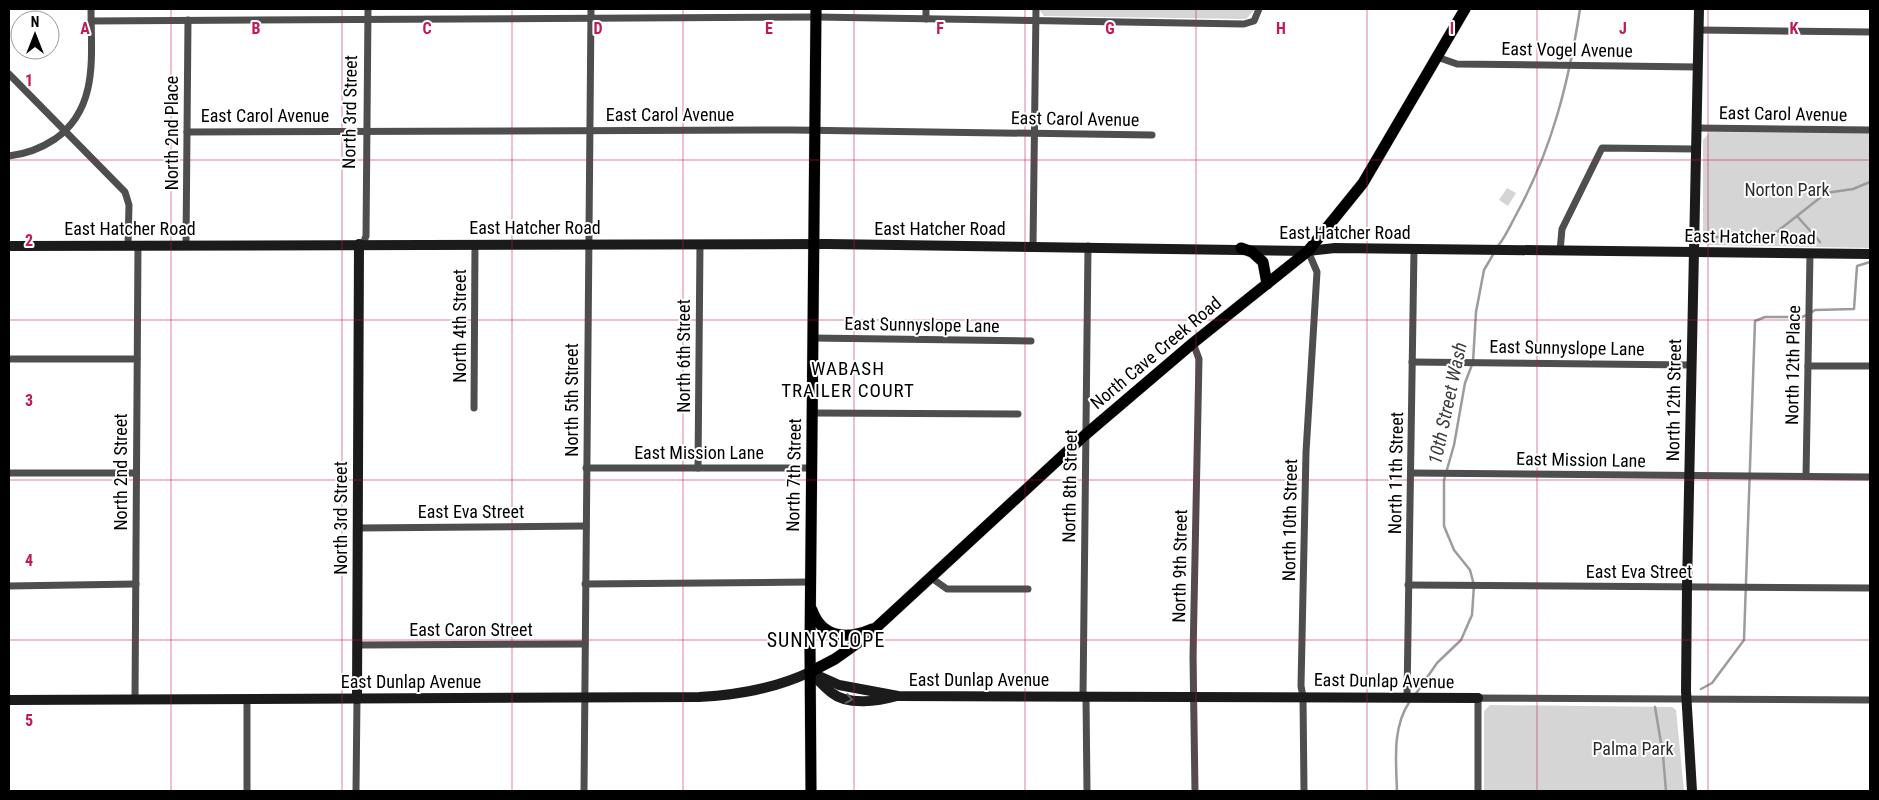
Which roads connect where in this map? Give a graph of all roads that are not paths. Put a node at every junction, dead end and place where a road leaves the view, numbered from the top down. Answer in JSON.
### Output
{"nodes":[{"id":1,"x":91,"y":9,"type":"edge"},
{"id":2,"x":368,"y":9,"type":"edge"},
{"id":3,"x":926,"y":9,"type":"edge"},
{"id":4,"x":1036,"y":9,"type":"edge"},
{"id":5,"x":1259,"y":9,"type":"edge"},
{"id":6,"x":1465,"y":9,"type":"edge"},
{"id":7,"x":1699,"y":9,"type":"edge"},
{"id":8,"x":591,"y":12,"type":"edge"},
{"id":9,"x":816,"y":13,"type":"edge"},
{"id":10,"x":368,"y":19,"type":"junction"},
{"id":11,"x":926,"y":19,"type":"junction"},
{"id":12,"x":188,"y":20,"type":"junction"},
{"id":13,"x":1037,"y":20,"type":"junction"},
{"id":14,"x":91,"y":21,"type":"junction"},
{"id":15,"x":1699,"y":30,"type":"junction"},
{"id":16,"x":1870,"y":32,"type":"edge"},
{"id":17,"x":1437,"y":57,"type":"junction"},
{"id":18,"x":1698,"y":67,"type":"junction"},
{"id":19,"x":9,"y":74,"type":"edge"},
{"id":20,"x":1696,"y":128,"type":"junction"},
{"id":21,"x":589,"y":130,"type":"junction"},
{"id":22,"x":1870,"y":130,"type":"edge"},
{"id":23,"x":366,"y":131,"type":"junction"},
{"id":24,"x":814,"y":131,"type":"junction"},
{"id":25,"x":65,"y":132,"type":"junction"},
{"id":26,"x":187,"y":132,"type":"junction"},
{"id":27,"x":1036,"y":133,"type":"junction"},
{"id":28,"x":1152,"y":135,"type":"dead end"},
{"id":29,"x":1695,"y":149,"type":"junction"},
{"id":30,"x":9,"y":156,"type":"edge"},
{"id":31,"x":361,"y":244,"type":"junction"},
{"id":32,"x":475,"y":244,"type":"junction"},
{"id":33,"x":588,"y":244,"type":"junction"},
{"id":34,"x":700,"y":244,"type":"junction"},
{"id":35,"x":813,"y":244,"type":"junction"},
{"id":36,"x":186,"y":245,"type":"junction"},
{"id":37,"x":9,"y":246,"type":"edge"},
{"id":38,"x":133,"y":246,"type":"junction"},
{"id":39,"x":1033,"y":246,"type":"junction"},
{"id":40,"x":1088,"y":246,"type":"junction"},
{"id":41,"x":1241,"y":248,"type":"junction"},
{"id":42,"x":1414,"y":249,"type":"junction"},
{"id":43,"x":1308,"y":251,"type":"junction"},
{"id":44,"x":1560,"y":251,"type":"junction"},
{"id":45,"x":1693,"y":252,"type":"junction"},
{"id":46,"x":1810,"y":254,"type":"junction"},
{"id":47,"x":1870,"y":254,"type":"edge"},
{"id":48,"x":1267,"y":284,"type":"junction"},
{"id":49,"x":812,"y":338,"type":"junction"},
{"id":50,"x":1031,"y":341,"type":"dead end"},
{"id":51,"x":1194,"y":343,"type":"junction"},
{"id":52,"x":137,"y":359,"type":"junction"},
{"id":53,"x":9,"y":360,"type":"edge"},
{"id":54,"x":1412,"y":362,"type":"junction"},
{"id":55,"x":1692,"y":365,"type":"junction"},
{"id":56,"x":1808,"y":366,"type":"junction"},
{"id":57,"x":1870,"y":366,"type":"edge"},
{"id":58,"x":474,"y":408,"type":"dead end"},
{"id":59,"x":812,"y":412,"type":"junction"},
{"id":60,"x":1018,"y":414,"type":"dead end"},
{"id":61,"x":1085,"y":435,"type":"junction"},
{"id":62,"x":586,"y":468,"type":"junction"},
{"id":63,"x":698,"y":468,"type":"junction"},
{"id":64,"x":812,"y":468,"type":"junction"},
{"id":65,"x":9,"y":473,"type":"edge"},
{"id":66,"x":136,"y":473,"type":"junction"},
{"id":67,"x":1411,"y":473,"type":"junction"},
{"id":68,"x":1689,"y":476,"type":"junction"},
{"id":69,"x":1806,"y":476,"type":"junction"},
{"id":70,"x":1870,"y":477,"type":"edge"},
{"id":71,"x":586,"y":526,"type":"junction"},
{"id":72,"x":357,"y":528,"type":"junction"},
{"id":73,"x":930,"y":577,"type":"junction"},
{"id":74,"x":810,"y":582,"type":"junction"},
{"id":75,"x":136,"y":584,"type":"junction"},
{"id":76,"x":585,"y":584,"type":"junction"},
{"id":77,"x":1408,"y":585,"type":"junction"},
{"id":78,"x":9,"y":586,"type":"edge"},
{"id":79,"x":1687,"y":587,"type":"junction"},
{"id":80,"x":1870,"y":588,"type":"edge"},
{"id":81,"x":1028,"y":589,"type":"dead end"},
{"id":82,"x":810,"y":604,"type":"junction"},
{"id":83,"x":878,"y":626,"type":"junction"},
{"id":84,"x":585,"y":644,"type":"junction"},
{"id":85,"x":357,"y":645,"type":"junction"},
{"id":86,"x":810,"y":672,"type":"junction"},
{"id":87,"x":1194,"y":696,"type":"junction"},
{"id":88,"x":1084,"y":697,"type":"junction"},
{"id":89,"x":1303,"y":697,"type":"junction"},
{"id":90,"x":1407,"y":697,"type":"junction"},
{"id":91,"x":585,"y":698,"type":"junction"},
{"id":92,"x":1478,"y":698,"type":"junction"},
{"id":93,"x":135,"y":699,"type":"junction"},
{"id":94,"x":247,"y":699,"type":"junction"},
{"id":95,"x":357,"y":699,"type":"junction"},
{"id":96,"x":9,"y":700,"type":"edge"},
{"id":97,"x":1686,"y":700,"type":"junction"},
{"id":98,"x":1870,"y":700,"type":"edge"},
{"id":99,"x":247,"y":791,"type":"edge"},
{"id":100,"x":356,"y":791,"type":"edge"},
{"id":101,"x":584,"y":791,"type":"edge"},
{"id":102,"x":811,"y":791,"type":"edge"},
{"id":103,"x":1087,"y":791,"type":"edge"},
{"id":104,"x":1195,"y":791,"type":"edge"},
{"id":105,"x":1304,"y":791,"type":"edge"},
{"id":106,"x":1478,"y":791,"type":"edge"},
{"id":107,"x":1692,"y":791,"type":"edge"}],
"edges":[{"from":1,"to":14,"type":"street"},
{"from":2,"to":10,"type":"street","name":"North 3rd Street"},
{"from":3,"to":11,"type":"street"},
{"from":4,"to":13,"type":"street"},
{"from":5,"to":13,"type":"street"},
{"from":6,"to":17,"type":"main road","name":"North Cave Creek Road"},
{"from":7,"to":15,"type":"street","name":"North 12th Street"},
{"from":8,"to":9,"type":"street"},
{"from":8,"to":10,"type":"street"},
{"from":8,"to":21,"type":"street","name":"North 5th Street"},
{"from":9,"to":11,"type":"street"},
{"from":9,"to":24,"type":"main road","name":"North 7th Street"},
{"from":10,"to":12,"type":"street"},
{"from":10,"to":23,"type":"street","name":"North 3rd Street"},
{"from":11,"to":13,"type":"street"},
{"from":12,"to":14,"type":"street"},
{"from":12,"to":26,"type":"street","name":"North 2nd Place"},
{"from":13,"to":27,"type":"street"},
{"from":14,"to":25,"type":"street"},
{"from":15,"to":16,"type":"street"},
{"from":15,"to":18,"type":"street","name":"North 12th Street"},
{"from":17,"to":18,"type":"street","name":"East Vogel Avenue"},
{"from":17,"to":43,"type":"main road","name":"North Cave Creek Road"},
{"from":18,"to":20,"type":"street","name":"North 12th Street"},
{"from":19,"to":25,"type":"street"},
{"from":20,"to":22,"type":"street","name":"East Carol Avenue"},
{"from":20,"to":29,"type":"street","name":"North 12th Street"},
{"from":21,"to":23,"type":"street","name":"East Carol Avenue"},
{"from":21,"to":24,"type":"street","name":"East Carol Avenue"},
{"from":21,"to":33,"type":"street","name":"North 5th Street"},
{"from":23,"to":26,"type":"street","name":"East Carol Avenue"},
{"from":23,"to":31,"type":"street","name":"North 3rd Street"},
{"from":24,"to":27,"type":"street","name":"East Carol Avenue"},
{"from":24,"to":35,"type":"main road","name":"North 7th Street"},
{"from":25,"to":30,"type":"street"},
{"from":25,"to":38,"type":"street","name":"North 2nd Street"},
{"from":26,"to":36,"type":"street","name":"North 2nd Place"},
{"from":27,"to":28,"type":"street","name":"East Carol Avenue"},
{"from":27,"to":39,"type":"street"},
{"from":29,"to":44,"type":"street"},
{"from":29,"to":45,"type":"street","name":"North 12th Street"},
{"from":31,"to":32,"type":"street","name":"East Hatcher Road"},
{"from":31,"to":36,"type":"street","name":"East Hatcher Road"},
{"from":31,"to":72,"type":"street","name":"North 3rd Street"},
{"from":32,"to":33,"type":"street","name":"East Hatcher Road"},
{"from":32,"to":58,"type":"street","name":"North 4th Street"},
{"from":33,"to":34,"type":"street","name":"East Hatcher Road"},
{"from":33,"to":62,"type":"street","name":"North 5th Street"},
{"from":34,"to":35,"type":"street","name":"East Hatcher Road"},
{"from":34,"to":63,"type":"street","name":"North 6th Street"},
{"from":35,"to":39,"type":"street","name":"East Hatcher Road"},
{"from":35,"to":49,"type":"main road","name":"North 7th Street"},
{"from":36,"to":38,"type":"street","name":"East Hatcher Road"},
{"from":37,"to":38,"type":"street","name":"East Hatcher Road"},
{"from":38,"to":52,"type":"street","name":"North 2nd Street"},
{"from":39,"to":40,"type":"street","name":"East Hatcher Road"},
{"from":40,"to":41,"type":"street","name":"East Hatcher Road"},
{"from":40,"to":61,"type":"street","name":"North 8th Street"},
{"from":41,"to":43,"type":"street","name":"East Hatcher Road"},
{"from":41,"to":48,"type":"main road"},
{"from":42,"to":43,"type":"street","name":"East Hatcher Road"},
{"from":42,"to":44,"type":"street","name":"East Hatcher Road"},
{"from":42,"to":54,"type":"street","name":"North 11th Street"},
{"from":43,"to":48,"type":"main road","name":"North Cave Creek Road"},
{"from":43,"to":89,"type":"street","name":"North 10th Street"},
{"from":44,"to":45,"type":"street","name":"East Hatcher Road"},
{"from":45,"to":46,"type":"street","name":"East Hatcher Road"},
{"from":45,"to":55,"type":"street","name":"North 12th Street"},
{"from":46,"to":47,"type":"street","name":"East Hatcher Road"},
{"from":46,"to":56,"type":"street","name":"North 12th Place"},
{"from":48,"to":51,"type":"main road","name":"North Cave Creek Road"},
{"from":49,"to":50,"type":"street","name":"East Sunnyslope Lane"},
{"from":49,"to":59,"type":"main road","name":"North 7th Street"},
{"from":51,"to":61,"type":"main road","name":"North Cave Creek Road"},
{"from":51,"to":87,"type":"street","name":"North 9th Street"},
{"from":52,"to":53,"type":"street"},
{"from":52,"to":66,"type":"street","name":"North 2nd Street"},
{"from":54,"to":55,"type":"street","name":"East Sunnyslope Lane"},
{"from":54,"to":67,"type":"street","name":"North 11th Street"},
{"from":55,"to":68,"type":"street","name":"North 12th Street"},
{"from":56,"to":57,"type":"street"},
{"from":56,"to":69,"type":"street","name":"North 12th Place"},
{"from":59,"to":60,"type":"street"},
{"from":59,"to":64,"type":"main road","name":"North 7th Street"},
{"from":61,"to":73,"type":"main road","name":"North Cave Creek Road"},
{"from":61,"to":88,"type":"street","name":"North 8th Street"},
{"from":62,"to":63,"type":"street","name":"East Mission Lane"},
{"from":62,"to":71,"type":"street","name":"North 5th Street"},
{"from":63,"to":64,"type":"street","name":"East Mission Lane"},
{"from":64,"to":74,"type":"main road","name":"North 7th Street"},
{"from":65,"to":66,"type":"street"},
{"from":66,"to":75,"type":"street","name":"North 2nd Street"},
{"from":67,"to":68,"type":"street","name":"East Mission Lane"},
{"from":67,"to":77,"type":"street","name":"North 11th Street"},
{"from":68,"to":69,"type":"street","name":"East Mission Lane"},
{"from":68,"to":79,"type":"street","name":"North 12th Street"},
{"from":69,"to":70,"type":"street","name":"East Mission Lane"},
{"from":71,"to":72,"type":"street","name":"East Eva Street"},
{"from":71,"to":76,"type":"street","name":"North 5th Street"},
{"from":72,"to":85,"type":"street","name":"North 3rd Street"},
{"from":73,"to":81,"type":"street"},
{"from":73,"to":83,"type":"main road","name":"North Cave Creek Road"},
{"from":74,"to":76,"type":"street"},
{"from":74,"to":82,"type":"main road","name":"North 7th Street"},
{"from":75,"to":78,"type":"street"},
{"from":75,"to":93,"type":"street","name":"North 2nd Street"},
{"from":76,"to":84,"type":"street","name":"North 5th Street"},
{"from":77,"to":79,"type":"street","name":"East Eva Street"},
{"from":77,"to":90,"type":"street","name":"North 11th Street"},
{"from":79,"to":80,"type":"street","name":"East Eva Street"},
{"from":79,"to":97,"type":"street","name":"North 12th Street"},
{"from":82,"to":83,"type":"main road"},
{"from":82,"to":86,"type":"main road","name":"North 7th Street"},
{"from":83,"to":86,"type":"main road","name":"North Cave Creek Road"},
{"from":84,"to":85,"type":"street","name":"East Caron Street"},
{"from":84,"to":91,"type":"street","name":"North 5th Street"},
{"from":85,"to":95,"type":"street","name":"North 3rd Street"},
{"from":86,"to":88,"type":"street","name":"East Dunlap Avenue"},
{"from":86,"to":91,"type":"street","name":"East Dunlap Avenue"},
{"from":86,"to":102,"type":"main road","name":"North 7th Street"},
{"from":87,"to":88,"type":"street","name":"East Dunlap Avenue"},
{"from":87,"to":89,"type":"street","name":"East Dunlap Avenue"},
{"from":87,"to":104,"type":"street","name":"North 9th Street"},
{"from":88,"to":103,"type":"street","name":"North 8th Street"},
{"from":89,"to":90,"type":"street","name":"East Dunlap Avenue"},
{"from":89,"to":105,"type":"street","name":"North 10th Street"},
{"from":90,"to":92,"type":"street","name":"East Dunlap Avenue"},
{"from":91,"to":95,"type":"street","name":"East Dunlap Avenue"},
{"from":91,"to":101,"type":"street","name":"North 5th Street"},
{"from":92,"to":97,"type":"street","name":"East Dunlap Avenue"},
{"from":92,"to":106,"type":"street"},
{"from":93,"to":94,"type":"street","name":"East Dunlap Avenue"},
{"from":93,"to":96,"type":"street","name":"East Dunlap Avenue"},
{"from":94,"to":95,"type":"street","name":"East Dunlap Avenue"},
{"from":94,"to":99,"type":"street"},
{"from":95,"to":100,"type":"street","name":"North 3rd Street"},
{"from":97,"to":98,"type":"street","name":"East Dunlap Avenue"},
{"from":97,"to":107,"type":"street","name":"North 12th Street"}]}
